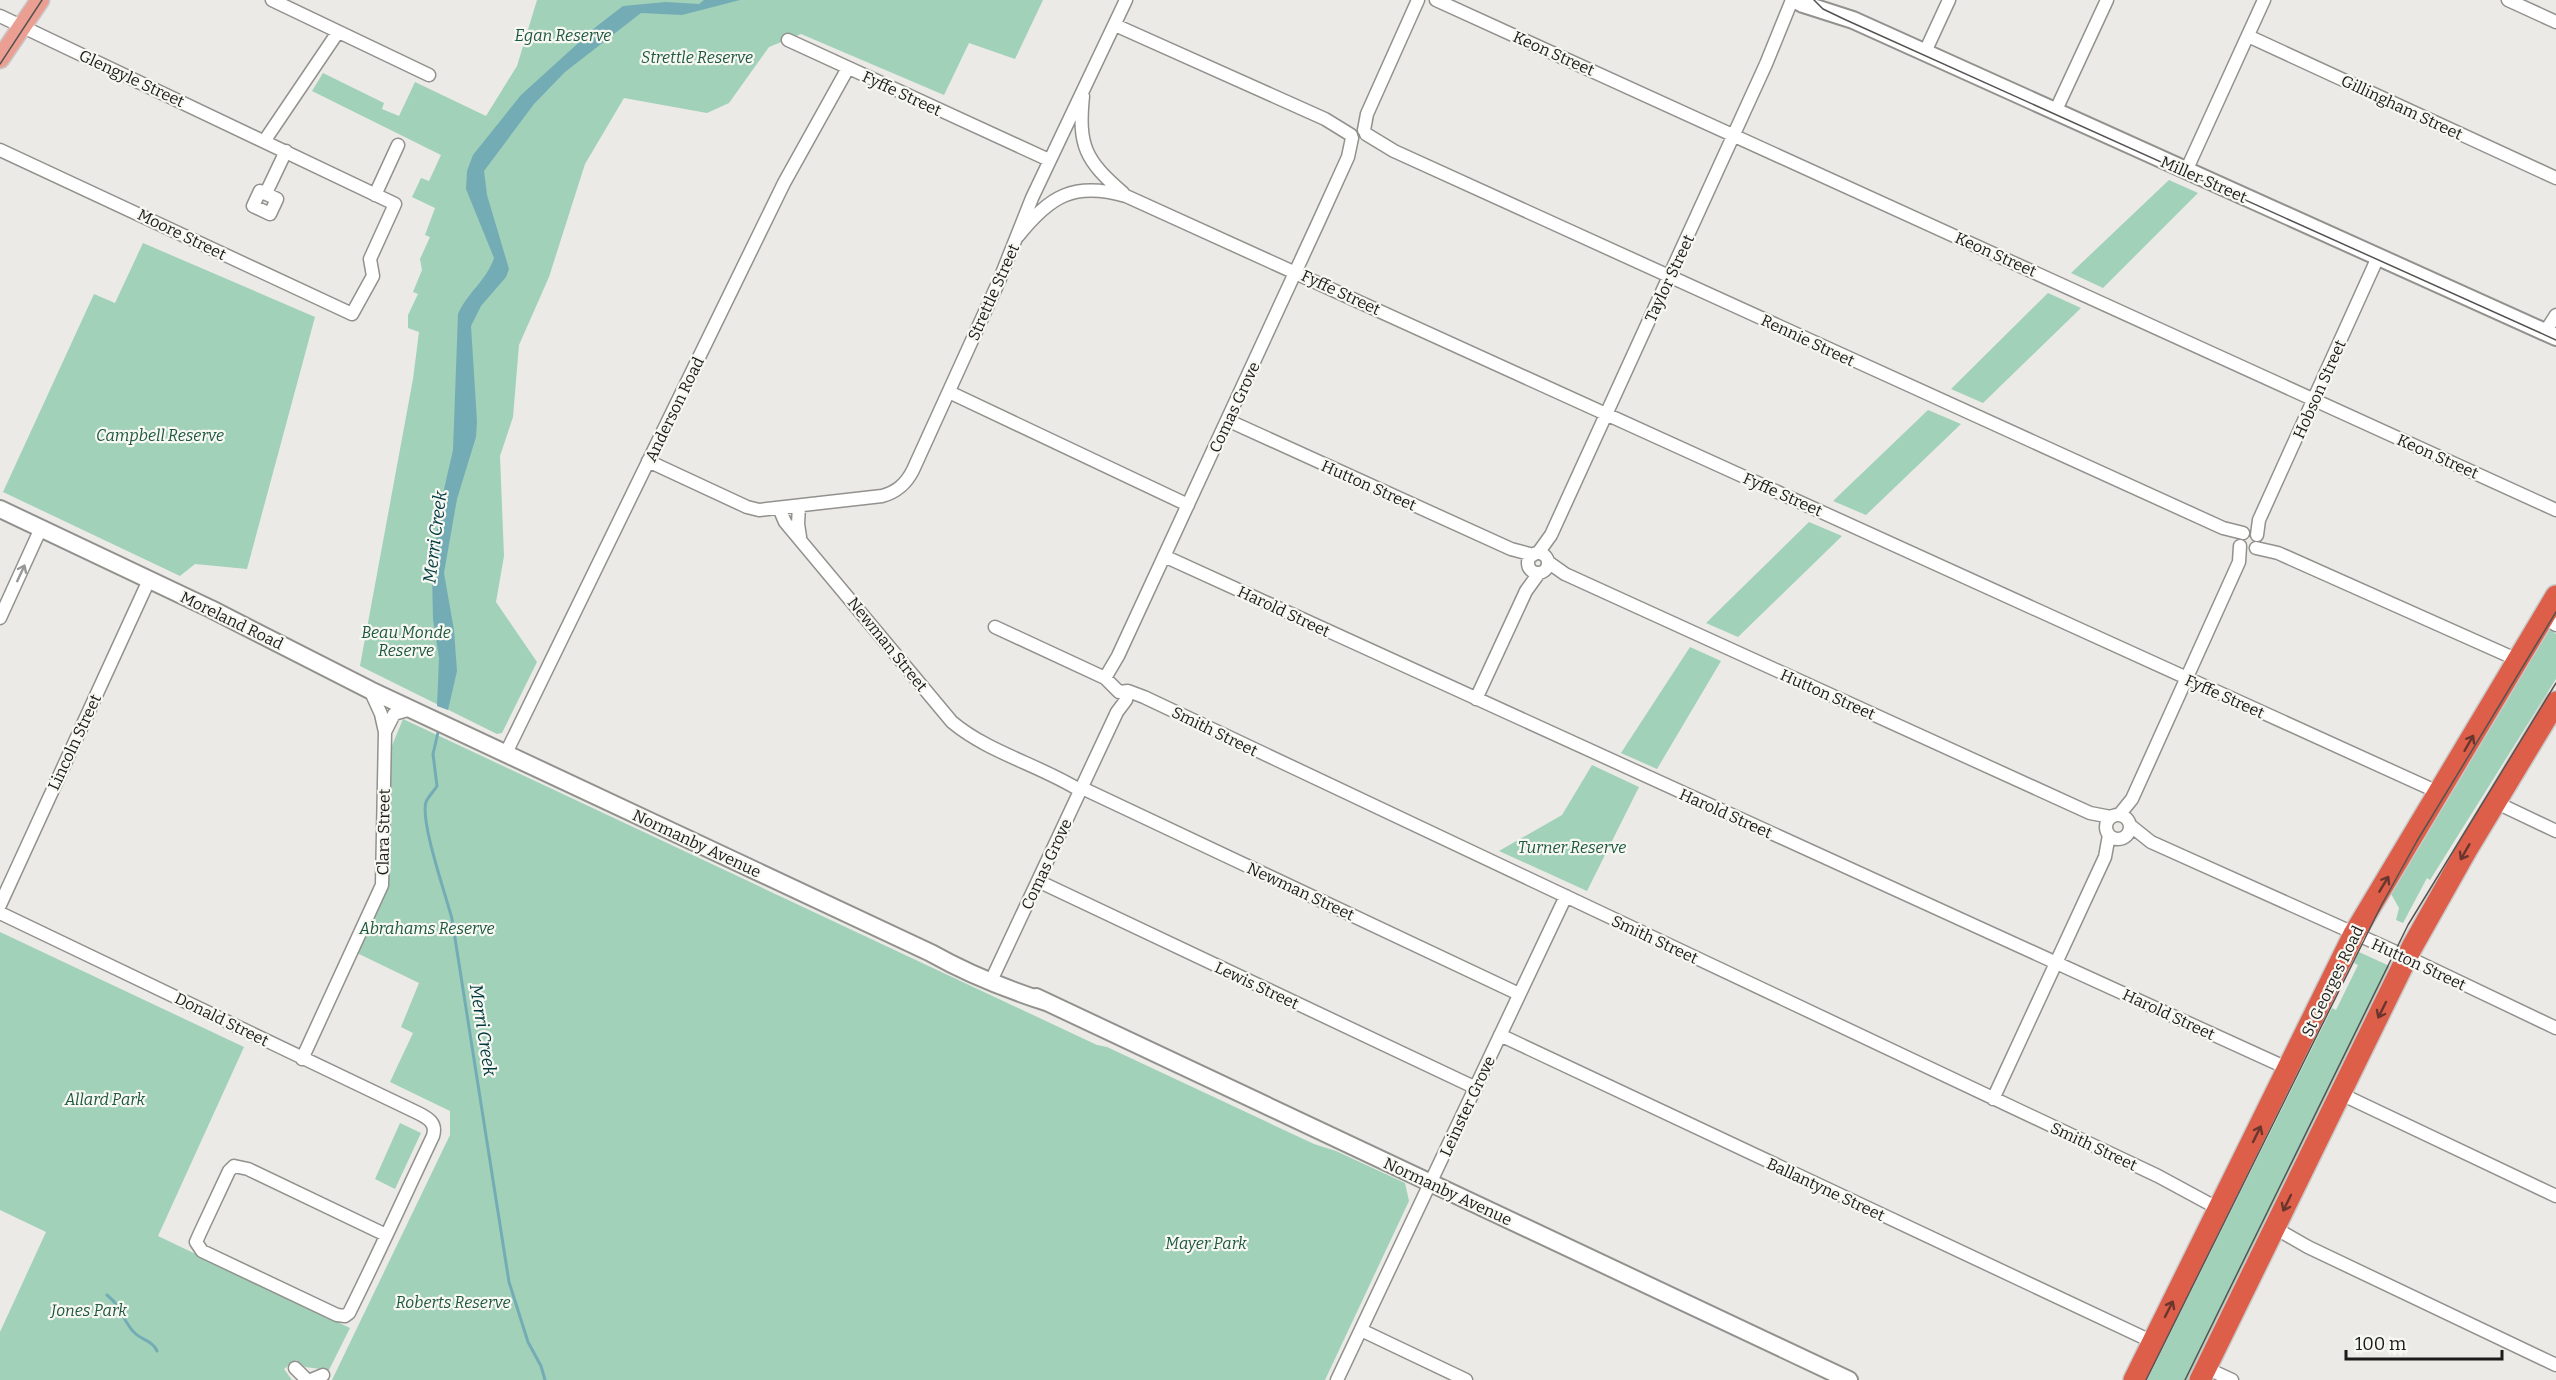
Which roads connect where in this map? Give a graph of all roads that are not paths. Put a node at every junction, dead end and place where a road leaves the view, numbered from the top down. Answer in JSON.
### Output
{"nodes":[{"id":1,"x":40,"y":0,"type":"edge"},
{"id":2,"x":272,"y":0,"type":"edge"},
{"id":3,"x":1126,"y":0,"type":"edge"},
{"id":4,"x":1418,"y":0,"type":"edge"},
{"id":5,"x":1436,"y":0,"type":"edge"},
{"id":6,"x":1830,"y":0,"type":"edge"},
{"id":7,"x":1948,"y":0,"type":"edge"},
{"id":8,"x":2107,"y":0,"type":"edge"},
{"id":9,"x":2264,"y":0,"type":"edge"},
{"id":10,"x":2508,"y":0,"type":"edge"},
{"id":11,"x":1805,"y":2,"type":"edge"},
{"id":12,"x":0,"y":16,"type":"edge"},
{"id":13,"x":1853,"y":20,"type":"junction"},
{"id":14,"x":2556,"y":22,"type":"edge"},
{"id":15,"x":1115,"y":25,"type":"junction"},
{"id":16,"x":22,"y":26,"type":"junction"},
{"id":17,"x":338,"y":32,"type":"junction"},
{"id":18,"x":2248,"y":36,"type":"junction"},
{"id":19,"x":788,"y":40,"type":"dead end"},
{"id":20,"x":1925,"y":52,"type":"junction"},
{"id":21,"x":0,"y":59,"type":"edge"},
{"id":22,"x":848,"y":68,"type":"junction"},
{"id":23,"x":429,"y":75,"type":"dead end"},
{"id":24,"x":1083,"y":88,"type":"junction"},
{"id":25,"x":2055,"y":112,"type":"junction"},
{"id":26,"x":1358,"y":135,"type":"junction"},
{"id":27,"x":1734,"y":135,"type":"junction"},
{"id":28,"x":264,"y":140,"type":"junction"},
{"id":29,"x":398,"y":145,"type":"dead end"},
{"id":30,"x":0,"y":150,"type":"edge"},
{"id":31,"x":286,"y":151,"type":"junction"},
{"id":32,"x":1049,"y":160,"type":"junction"},
{"id":33,"x":2186,"y":171,"type":"junction"},
{"id":34,"x":2556,"y":178,"type":"edge"},
{"id":35,"x":266,"y":193,"type":"dead end"},
{"id":36,"x":375,"y":195,"type":"junction"},
{"id":37,"x":1126,"y":195,"type":"junction"},
{"id":38,"x":1018,"y":236,"type":"junction"},
{"id":39,"x":2378,"y":257,"type":"junction"},
{"id":40,"x":1295,"y":272,"type":"junction"},
{"id":41,"x":1669,"y":276,"type":"junction"},
{"id":42,"x":358,"y":303,"type":"joint"},
{"id":43,"x":2556,"y":315,"type":"edge"},
{"id":44,"x":2550,"y":335,"type":"edge"},
{"id":45,"x":949,"y":392,"type":"junction"},
{"id":46,"x":2314,"y":400,"type":"junction"},
{"id":47,"x":1606,"y":414,"type":"junction"},
{"id":48,"x":1227,"y":420,"type":"junction"},
{"id":49,"x":648,"y":461,"type":"junction"},
{"id":50,"x":1188,"y":505,"type":"junction"},
{"id":51,"x":799,"y":506,"type":"junction"},
{"id":52,"x":779,"y":508,"type":"junction"},
{"id":53,"x":0,"y":509,"type":"edge"},
{"id":54,"x":2556,"y":510,"type":"edge"},
{"id":55,"x":41,"y":528,"type":"junction"},
{"id":56,"x":800,"y":537,"type":"junction"},
{"id":57,"x":2249,"y":541,"type":"junction"},
{"id":58,"x":1164,"y":556,"type":"junction"},
{"id":59,"x":1538,"y":563,"type":"junction"},
{"id":60,"x":149,"y":580,"type":"junction"},
{"id":61,"x":2556,"y":596,"type":"edge"},
{"id":62,"x":0,"y":618,"type":"edge"},
{"id":63,"x":2550,"y":621,"type":"edge"},
{"id":64,"x":995,"y":627,"type":"dead end"},
{"id":65,"x":2518,"y":660,"type":"junction"},
{"id":66,"x":1111,"y":677,"type":"junction"},
{"id":67,"x":2186,"y":679,"type":"junction"},
{"id":68,"x":370,"y":690,"type":"junction"},
{"id":69,"x":1124,"y":692,"type":"junction"},
{"id":70,"x":1476,"y":699,"type":"junction"},
{"id":71,"x":2556,"y":702,"type":"edge"},
{"id":72,"x":414,"y":710,"type":"junction"},
{"id":73,"x":385,"y":732,"type":"junction"},
{"id":74,"x":462,"y":733,"type":"joint"},
{"id":75,"x":506,"y":753,"type":"junction"},
{"id":76,"x":1081,"y":789,"type":"junction"},
{"id":77,"x":2440,"y":794,"type":"junction"},
{"id":78,"x":2495,"y":802,"type":"junction"},
{"id":79,"x":2119,"y":827,"type":"junction"},
{"id":80,"x":2556,"y":831,"type":"edge"},
{"id":81,"x":1038,"y":881,"type":"junction"},
{"id":82,"x":1566,"y":896,"type":"junction"},
{"id":83,"x":0,"y":905,"type":"edge"},
{"id":84,"x":0,"y":913,"type":"edge"},
{"id":85,"x":2354,"y":934,"type":"junction"},
{"id":86,"x":2408,"y":957,"type":"junction"},
{"id":87,"x":2057,"y":963,"type":"junction"},
{"id":88,"x":992,"y":979,"type":"junction"},
{"id":89,"x":1520,"y":994,"type":"junction"},
{"id":90,"x":2556,"y":1028,"type":"edge"},
{"id":91,"x":1500,"y":1035,"type":"junction"},
{"id":92,"x":302,"y":1059,"type":"junction"},
{"id":93,"x":2289,"y":1069,"type":"junction"},
{"id":94,"x":1476,"y":1088,"type":"junction"},
{"id":95,"x":2341,"y":1094,"type":"junction"},
{"id":96,"x":1993,"y":1099,"type":"junction"},
{"id":97,"x":1430,"y":1184,"type":"junction"},
{"id":98,"x":2556,"y":1196,"type":"edge"},
{"id":99,"x":2221,"y":1206,"type":"junction"},
{"id":100,"x":2273,"y":1231,"type":"junction"},
{"id":101,"x":386,"y":1235,"type":"junction"},
{"id":102,"x":1361,"y":1330,"type":"junction"},
{"id":103,"x":2153,"y":1342,"type":"junction"},
{"id":104,"x":2556,"y":1365,"type":"edge"},
{"id":105,"x":295,"y":1368,"type":"dead end"},
{"id":106,"x":2203,"y":1374,"type":"edge"},
{"id":107,"x":314,"y":1378,"type":"edge"},
{"id":108,"x":1337,"y":1380,"type":"edge"},
{"id":109,"x":1466,"y":1380,"type":"edge"},
{"id":110,"x":1849,"y":1380,"type":"edge"},
{"id":111,"x":2134,"y":1380,"type":"edge"},
{"id":112,"x":2232,"y":1380,"type":"edge"}],
"edges":[{"from":1,"to":16,"type":"main road"},
{"from":2,"to":17,"type":"street"},
{"from":3,"to":15,"type":"street","name":"Strettle Street"},
{"from":4,"to":26,"type":"street","name":"Comas Grove"},
{"from":5,"to":27,"type":"street","name":"Keon Street"},
{"from":6,"to":13,"type":"main road","name":"Miller Street"},
{"from":7,"to":20,"type":"street"},
{"from":8,"to":25,"type":"street"},
{"from":9,"to":18,"type":"street"},
{"from":10,"to":14,"type":"street"},
{"from":11,"to":13,"type":"main road","name":"Miller Street"},
{"from":11,"to":27,"type":"street","name":"Taylor Street"},
{"from":12,"to":16,"type":"street","name":"Glengyle Street"},
{"from":13,"to":20,"type":"main road","name":"Miller Street"},
{"from":15,"to":24,"type":"street","name":"Strettle Street"},
{"from":15,"to":26,"type":"street","name":"Rennie Street"},
{"from":16,"to":21,"type":"main road"},
{"from":16,"to":28,"type":"street","name":"Glengyle Street"},
{"from":17,"to":23,"type":"street"},
{"from":17,"to":28,"type":"street"},
{"from":18,"to":33,"type":"street"},
{"from":18,"to":34,"type":"street","name":"Gillingham Street"},
{"from":19,"to":22,"type":"street","name":"Fyffe Street"},
{"from":20,"to":25,"type":"main road","name":"Miller Street"},
{"from":22,"to":32,"type":"street","name":"Fyffe Street"},
{"from":22,"to":49,"type":"street","name":"Anderson Road"},
{"from":24,"to":32,"type":"street","name":"Strettle Street"},
{"from":24,"to":37,"type":"street","name":"Fyffe Street"},
{"from":25,"to":33,"type":"main road","name":"Miller Street"},
{"from":26,"to":40,"type":"street","name":"Comas Grove"},
{"from":26,"to":41,"type":"street","name":"Rennie Street"},
{"from":27,"to":41,"type":"street","name":"Taylor Street"},
{"from":27,"to":46,"type":"street","name":"Keon Street"},
{"from":28,"to":31,"type":"street","name":"Glengyle Street"},
{"from":29,"to":36,"type":"street"},
{"from":30,"to":42,"type":"street","name":"Moore Street"},
{"from":31,"to":35,"type":"street"},
{"from":31,"to":36,"type":"street","name":"Glengyle Street"},
{"from":32,"to":38,"type":"street","name":"Strettle Street"},
{"from":33,"to":39,"type":"main road","name":"Miller Street"},
{"from":36,"to":42,"type":"street","name":"Glengyle Street"},
{"from":37,"to":38,"type":"street","name":"Fyffe Street"},
{"from":37,"to":40,"type":"street","name":"Fyffe Street"},
{"from":38,"to":45,"type":"street","name":"Strettle Street"},
{"from":39,"to":44,"type":"main road","name":"Miller Street"},
{"from":39,"to":46,"type":"street","name":"Hobson Street"},
{"from":40,"to":47,"type":"street","name":"Fyffe Street"},
{"from":40,"to":48,"type":"street","name":"Comas Grove"},
{"from":41,"to":47,"type":"street","name":"Taylor Street"},
{"from":41,"to":57,"type":"street","name":"Rennie Street"},
{"from":43,"to":44,"type":"street"},
{"from":45,"to":50,"type":"street"},
{"from":45,"to":51,"type":"street","name":"Strettle Street"},
{"from":46,"to":54,"type":"street","name":"Keon Street"},
{"from":46,"to":57,"type":"street","name":"Hobson Street"},
{"from":47,"to":59,"type":"street","name":"Taylor Street"},
{"from":47,"to":67,"type":"street","name":"Fyffe Street"},
{"from":48,"to":50,"type":"street","name":"Comas Grove"},
{"from":48,"to":59,"type":"street","name":"Hutton Street"},
{"from":49,"to":52,"type":"street"},
{"from":49,"to":75,"type":"street","name":"Anderson Road"},
{"from":50,"to":58,"type":"street","name":"Comas Grove"},
{"from":51,"to":52,"type":"street"},
{"from":51,"to":56,"type":"street"},
{"from":52,"to":56,"type":"street","name":"Newman Street"},
{"from":53,"to":55,"type":"main road","name":"Moreland Road"},
{"from":55,"to":60,"type":"main road","name":"Moreland Road"},
{"from":62,"to":55,"type":"street","one_way":true},
{"from":56,"to":76,"type":"street","name":"Newman Street"},
{"from":57,"to":65,"type":"street","name":"Rennie Street"},
{"from":57,"to":67,"type":"street","name":"Hobson Street"},
{"from":58,"to":66,"type":"street","name":"Comas Grove"},
{"from":58,"to":70,"type":"street","name":"Harold Street"},
{"from":59,"to":70,"type":"street","name":"Taylor Street"},
{"from":59,"to":79,"type":"street","name":"Hutton Street"},
{"from":60,"to":68,"type":"main road","name":"Moreland Road"},
{"from":60,"to":83,"type":"street","name":"Lincoln Street"},
{"from":61,"to":63,"type":"highway","name":"St Georges Road"},
{"from":63,"to":65,"type":"highway","name":"St Georges Road"},
{"from":64,"to":66,"type":"street","name":"Smith Street"},
{"from":77,"to":65,"type":"highway","name":"St Georges Road","one_way":true},
{"from":66,"to":69,"type":"street","name":"Smith Street"},
{"from":67,"to":77,"type":"street","name":"Fyffe Street"},
{"from":67,"to":79,"type":"street","name":"Hobson Street"},
{"from":68,"to":72,"type":"main road","name":"Moreland Road"},
{"from":68,"to":73,"type":"street","name":"Clara Street"},
{"from":69,"to":76,"type":"street","name":"Comas Grove"},
{"from":69,"to":82,"type":"street","name":"Smith Street"},
{"from":70,"to":87,"type":"street","name":"Harold Street"},
{"from":71,"to":78,"type":"highway"},
{"from":72,"to":73,"type":"street"},
{"from":72,"to":74,"type":"main road","name":"Moreland Road"},
{"from":73,"to":92,"type":"street","name":"Clara Street"},
{"from":74,"to":75,"type":"main road","name":"Normanby Avenue"},
{"from":75,"to":88,"type":"main road","name":"Normanby Avenue"},
{"from":76,"to":81,"type":"street","name":"Comas Grove"},
{"from":76,"to":89,"type":"street","name":"Newman Street"},
{"from":85,"to":77,"type":"highway","name":"St Georges Road","one_way":true},
{"from":78,"to":80,"type":"street"},
{"from":78,"to":86,"type":"highway","one_way":true},
{"from":79,"to":85,"type":"street","name":"Hutton Street"},
{"from":79,"to":87,"type":"street","name":"Hobson Street"},
{"from":81,"to":88,"type":"street","name":"Comas Grove"},
{"from":81,"to":94,"type":"street","name":"Lewis Street"},
{"from":82,"to":89,"type":"street","name":"Leinster Grove"},
{"from":82,"to":96,"type":"street","name":"Smith Street"},
{"from":84,"to":92,"type":"street","name":"Donald Street"},
{"from":85,"to":86,"type":"street","name":"Hutton Street"},
{"from":85,"to":93,"type":"highway","name":"St Georges Road"},
{"from":86,"to":90,"type":"street","name":"Hutton Street"},
{"from":86,"to":95,"type":"highway","one_way":true},
{"from":87,"to":93,"type":"street","name":"Harold Street"},
{"from":87,"to":96,"type":"street","name":"Hobson Street"},
{"from":88,"to":97,"type":"main road","name":"Normanby Avenue"},
{"from":89,"to":91,"type":"street","name":"Leinster Grove"},
{"from":91,"to":94,"type":"street","name":"Leinster Grove"},
{"from":91,"to":103,"type":"street","name":"Ballantyne Street"},
{"from":92,"to":101,"type":"street","name":"Donald Street"},
{"from":99,"to":93,"type":"highway","name":"St Georges Road","one_way":true},
{"from":94,"to":97,"type":"street","name":"Leinster Grove"},
{"from":95,"to":98,"type":"street"},
{"from":95,"to":100,"type":"highway","one_way":true},
{"from":96,"to":99,"type":"street","name":"Smith Street"},
{"from":97,"to":102,"type":"street","name":"Leinster Grove"},
{"from":97,"to":110,"type":"main road","name":"Normanby Avenue"},
{"from":103,"to":99,"type":"highway","name":"St Georges Road","one_way":true},
{"from":100,"to":104,"type":"street"},
{"from":100,"to":106,"type":"highway"},
{"from":101,"to":101,"type":"street"},
{"from":102,"to":108,"type":"street","name":"Leinster Grove"},
{"from":102,"to":109,"type":"street"},
{"from":103,"to":111,"type":"highway","name":"St Georges Road"},
{"from":105,"to":107,"type":"street"},
{"from":106,"to":112,"type":"street"}]}
